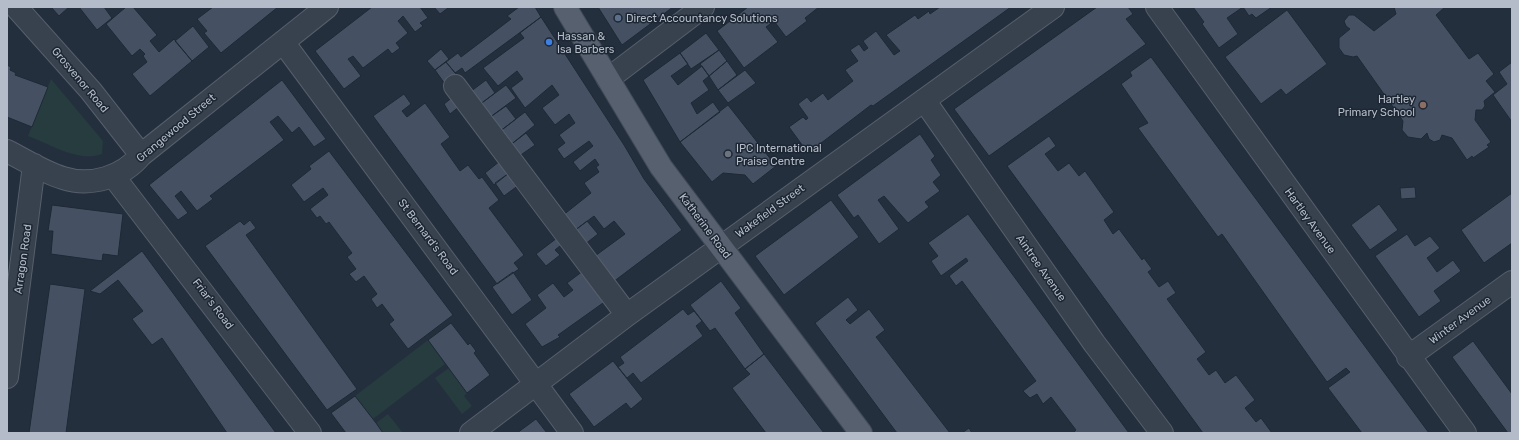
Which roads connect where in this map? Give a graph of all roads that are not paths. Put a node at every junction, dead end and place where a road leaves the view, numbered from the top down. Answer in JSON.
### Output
{"nodes":[{"id":1,"x":16,"y":7,"type":"edge"},
{"id":2,"x":327,"y":7,"type":"edge"},
{"id":3,"x":565,"y":7,"type":"edge"},
{"id":4,"x":703,"y":7,"type":"edge"},
{"id":5,"x":1053,"y":7,"type":"edge"},
{"id":6,"x":1157,"y":7,"type":"edge"},
{"id":7,"x":283,"y":42,"type":"junction"},
{"id":8,"x":608,"y":79,"type":"junction"},
{"id":9,"x":455,"y":86,"type":"dead end"},
{"id":10,"x":924,"y":100,"type":"junction"},
{"id":11,"x":7,"y":151,"type":"edge"},
{"id":12,"x":141,"y":155,"type":"junction"},
{"id":13,"x":34,"y":165,"type":"junction"},
{"id":14,"x":114,"y":177,"type":"junction"},
{"id":15,"x":720,"y":247,"type":"junction"},
{"id":16,"x":1512,"y":282,"type":"edge"},
{"id":17,"x":627,"y":315,"type":"junction"},
{"id":18,"x":1408,"y":357,"type":"junction"},
{"id":19,"x":7,"y":377,"type":"edge"},
{"id":20,"x":536,"y":385,"type":"junction"},
{"id":21,"x":310,"y":433,"type":"edge"},
{"id":22,"x":471,"y":433,"type":"edge"},
{"id":23,"x":572,"y":433,"type":"edge"},
{"id":24,"x":861,"y":433,"type":"edge"},
{"id":25,"x":1162,"y":433,"type":"edge"},
{"id":26,"x":1465,"y":433,"type":"edge"}],
"edges":[{"from":1,"to":12,"type":"street","name":"Grosvenor Road"},
{"from":2,"to":7,"type":"street","name":"Grangewood Street"},
{"from":3,"to":8,"type":"main road","name":"Katherine Road"},
{"from":4,"to":8,"type":"street"},
{"from":5,"to":10,"type":"street","name":"Wakefield Street"},
{"from":6,"to":18,"type":"street","name":"Hartley Avenue"},
{"from":7,"to":12,"type":"street","name":"Grangewood Street"},
{"from":7,"to":20,"type":"street","name":"St Bernard's Road"},
{"from":8,"to":15,"type":"main road","name":"Katherine Road"},
{"from":9,"to":17,"type":"street"},
{"from":10,"to":15,"type":"street","name":"Wakefield Street"},
{"from":10,"to":25,"type":"street","name":"Aintree Avenue"},
{"from":11,"to":13,"type":"street","name":"Grangewood Street"},
{"from":12,"to":14,"type":"street","name":"Grangewood Street"},
{"from":13,"to":14,"type":"street","name":"Grangewood Street"},
{"from":13,"to":19,"type":"street","name":"Arragon Road"},
{"from":14,"to":21,"type":"street","name":"Friar's Road"},
{"from":15,"to":17,"type":"street","name":"Wakefield Street"},
{"from":15,"to":24,"type":"main road","name":"Katherine Road"},
{"from":16,"to":18,"type":"street","name":"Winter Avenue"},
{"from":17,"to":20,"type":"street","name":"Wakefield Street"},
{"from":18,"to":26,"type":"street","name":"Hartley Avenue"},
{"from":20,"to":22,"type":"street","name":"Wakefield Street"},
{"from":20,"to":23,"type":"street","name":"St Bernard's Road"}]}
